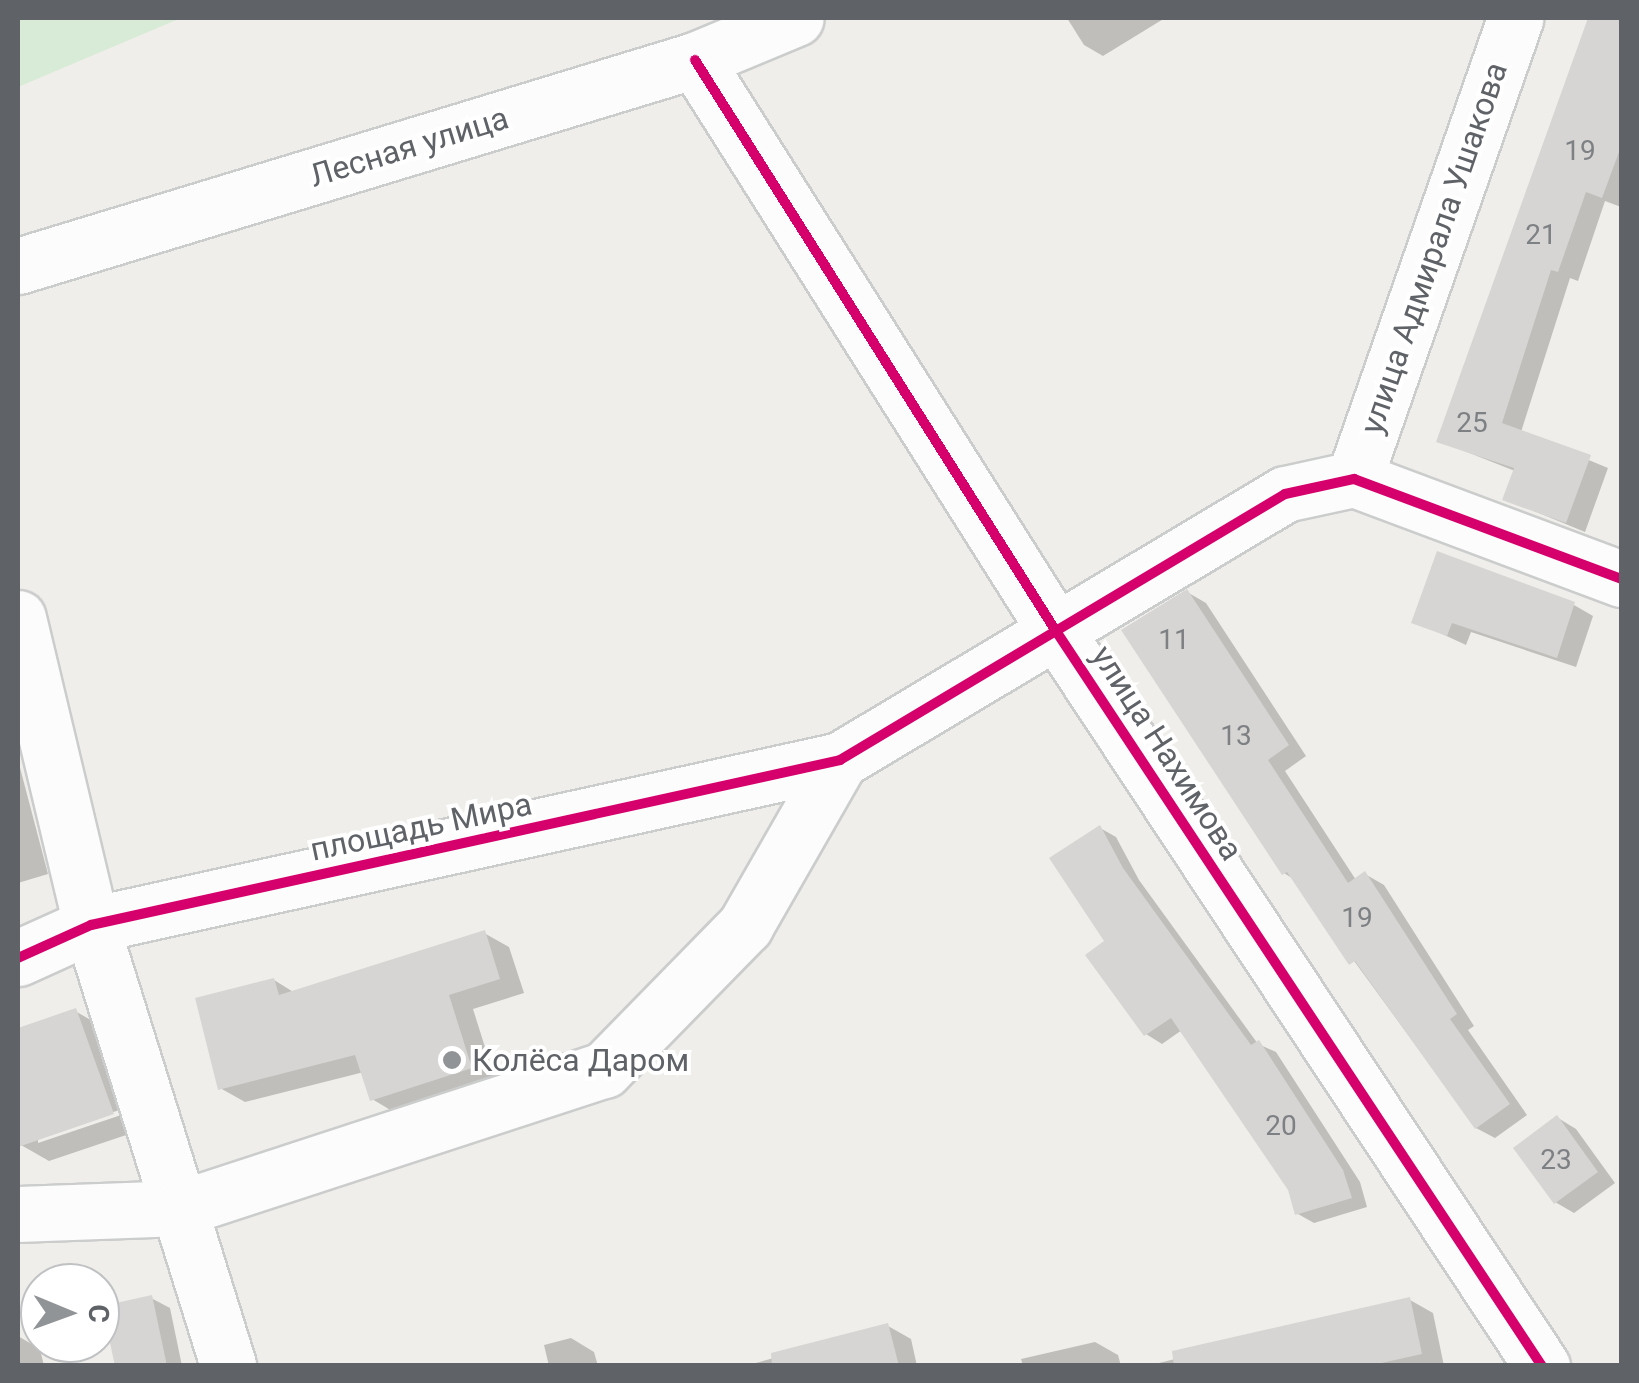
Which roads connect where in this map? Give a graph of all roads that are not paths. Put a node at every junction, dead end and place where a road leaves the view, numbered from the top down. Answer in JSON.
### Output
{"nodes":[{"id":1,"x":796,"y":18,"type":"edge"},
{"id":2,"x":1514,"y":18,"type":"edge"},
{"id":3,"x":694,"y":60,"type":"junction"},
{"id":4,"x":18,"y":266,"type":"edge"},
{"id":5,"x":1354,"y":479,"type":"junction"},
{"id":6,"x":1622,"y":579,"type":"edge"},
{"id":7,"x":18,"y":618,"type":"edge"},
{"id":8,"x":1054,"y":628,"type":"junction"},
{"id":9,"x":840,"y":760,"type":"junction"},
{"id":10,"x":92,"y":925,"type":"junction"},
{"id":11,"x":18,"y":958,"type":"edge"},
{"id":12,"x":181,"y":1208,"type":"junction"},
{"id":13,"x":18,"y":1214,"type":"edge"},
{"id":14,"x":228,"y":1366,"type":"edge"},
{"id":15,"x":1542,"y":1366,"type":"edge"}],
"edges":[{"from":1,"to":3,"type":"street","name":"Лесная улица"},
{"from":2,"to":5,"type":"street","name":"улица Адмирала Ушакова"},
{"from":3,"to":4,"type":"street","name":"Лесная улица"},
{"from":3,"to":8,"type":"street","name":"улица Нахимова"},
{"from":5,"to":6,"type":"street"},
{"from":5,"to":8,"type":"street"},
{"from":7,"to":10,"type":"street"},
{"from":8,"to":9,"type":"street"},
{"from":8,"to":15,"type":"street","name":"улица Нахимова"},
{"from":9,"to":10,"type":"street","name":"площадь Мира"},
{"from":9,"to":12,"type":"street"},
{"from":10,"to":11,"type":"street","name":"площадь Мира"},
{"from":10,"to":12,"type":"street"},
{"from":12,"to":13,"type":"street"},
{"from":12,"to":14,"type":"street"}]}
